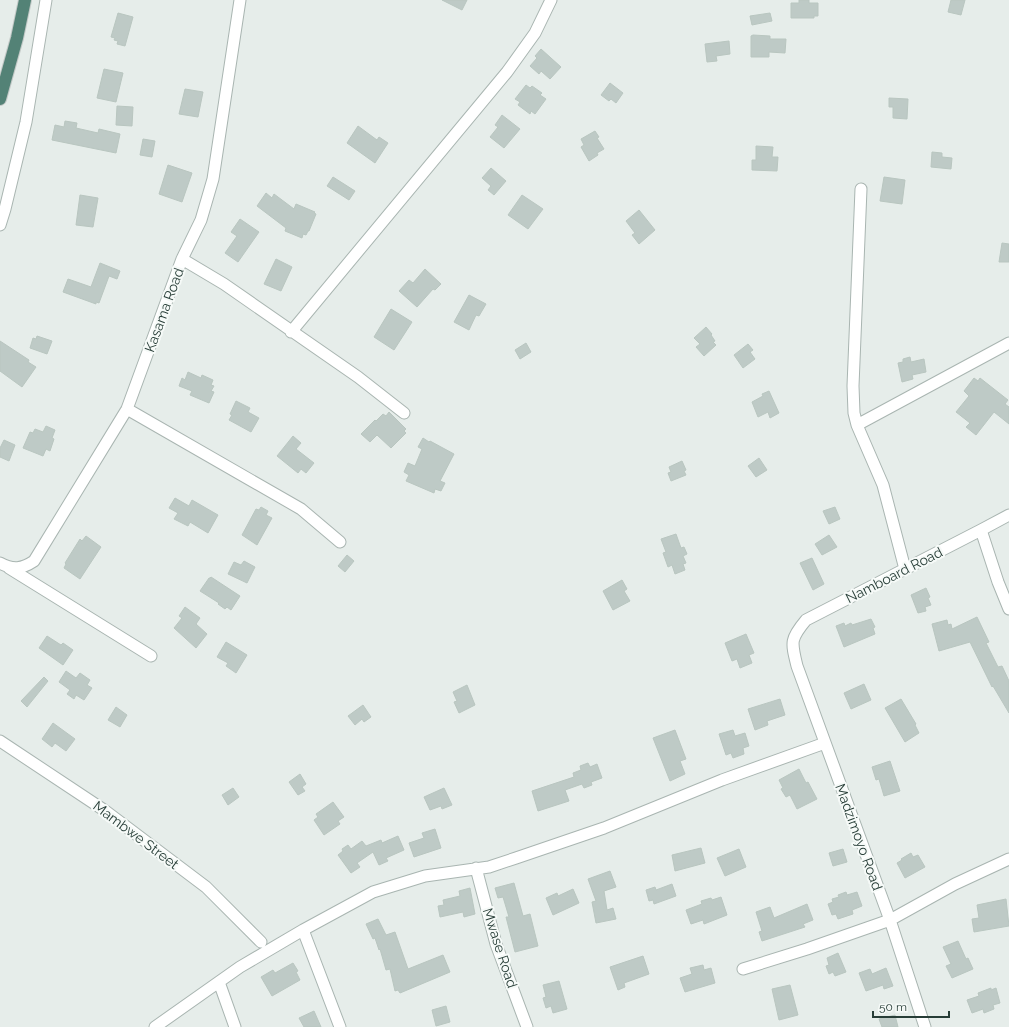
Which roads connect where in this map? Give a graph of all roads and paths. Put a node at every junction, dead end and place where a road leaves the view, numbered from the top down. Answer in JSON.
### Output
{"nodes":[{"id":1,"x":25,"y":0,"type":"edge"},
{"id":2,"x":46,"y":0,"type":"edge"},
{"id":3,"x":240,"y":0,"type":"edge"},
{"id":4,"x":551,"y":0,"type":"edge"},
{"id":5,"x":0,"y":98,"type":"edge"},
{"id":6,"x":861,"y":189,"type":"dead end"},
{"id":7,"x":0,"y":225,"type":"edge"},
{"id":8,"x":182,"y":259,"type":"junction"},
{"id":9,"x":291,"y":332,"type":"junction"},
{"id":10,"x":1009,"y":343,"type":"edge"},
{"id":11,"x":127,"y":409,"type":"junction"},
{"id":12,"x":404,"y":413,"type":"dead end"},
{"id":13,"x":857,"y":426,"type":"junction"},
{"id":14,"x":1009,"y":515,"type":"edge"},
{"id":15,"x":981,"y":530,"type":"junction"},
{"id":16,"x":340,"y":542,"type":"dead end"},
{"id":17,"x":2,"y":564,"type":"edge"},
{"id":18,"x":905,"y":569,"type":"junction"},
{"id":19,"x":1009,"y":609,"type":"edge"},
{"id":20,"x":792,"y":648,"type":"joint"},
{"id":21,"x":151,"y":656,"type":"dead end"},
{"id":22,"x":0,"y":741,"type":"edge"},
{"id":23,"x":825,"y":743,"type":"junction"},
{"id":24,"x":1009,"y":859,"type":"edge"},
{"id":25,"x":476,"y":868,"type":"junction"},
{"id":26,"x":890,"y":920,"type":"junction"},
{"id":27,"x":303,"y":930,"type":"junction"},
{"id":28,"x":261,"y":942,"type":"dead end"},
{"id":29,"x":743,"y":969,"type":"dead end"},
{"id":30,"x":219,"y":982,"type":"junction"},
{"id":31,"x":155,"y":1027,"type":"edge"},
{"id":32,"x":235,"y":1027,"type":"edge"},
{"id":33,"x":340,"y":1027,"type":"edge"},
{"id":34,"x":527,"y":1027,"type":"edge"},
{"id":35,"x":925,"y":1027,"type":"edge"}],
"edges":[{"from":1,"to":5,"type":"highway"},
{"from":2,"to":7,"type":"street"},
{"from":3,"to":8,"type":"street","name":"Kasama Road"},
{"from":4,"to":9,"type":"street"},
{"from":6,"to":13,"type":"street"},
{"from":8,"to":9,"type":"street"},
{"from":8,"to":11,"type":"street","name":"Kasama Road"},
{"from":9,"to":12,"type":"street"},
{"from":10,"to":13,"type":"street"},
{"from":11,"to":16,"type":"street"},
{"from":11,"to":17,"type":"street","name":"Kasama Road"},
{"from":13,"to":18,"type":"street"},
{"from":14,"to":15,"type":"street","name":"Namboard Road"},
{"from":15,"to":18,"type":"street","name":"Namboard Road"},
{"from":15,"to":19,"type":"street"},
{"from":17,"to":21,"type":"street"},
{"from":18,"to":20,"type":"street","name":"Namboard Road"},
{"from":20,"to":23,"type":"street","name":"Madzimoyo Road"},
{"from":22,"to":28,"type":"street","name":"Mambwe Street"},
{"from":23,"to":25,"type":"street"},
{"from":23,"to":26,"type":"street","name":"Madzimoyo Road"},
{"from":24,"to":26,"type":"street"},
{"from":25,"to":27,"type":"street"},
{"from":25,"to":34,"type":"street","name":"Mwase Road"},
{"from":26,"to":29,"type":"street"},
{"from":26,"to":35,"type":"street","name":"Madzimoyo Road"},
{"from":27,"to":30,"type":"street"},
{"from":27,"to":33,"type":"street"},
{"from":30,"to":31,"type":"street"},
{"from":30,"to":32,"type":"street"}]}
